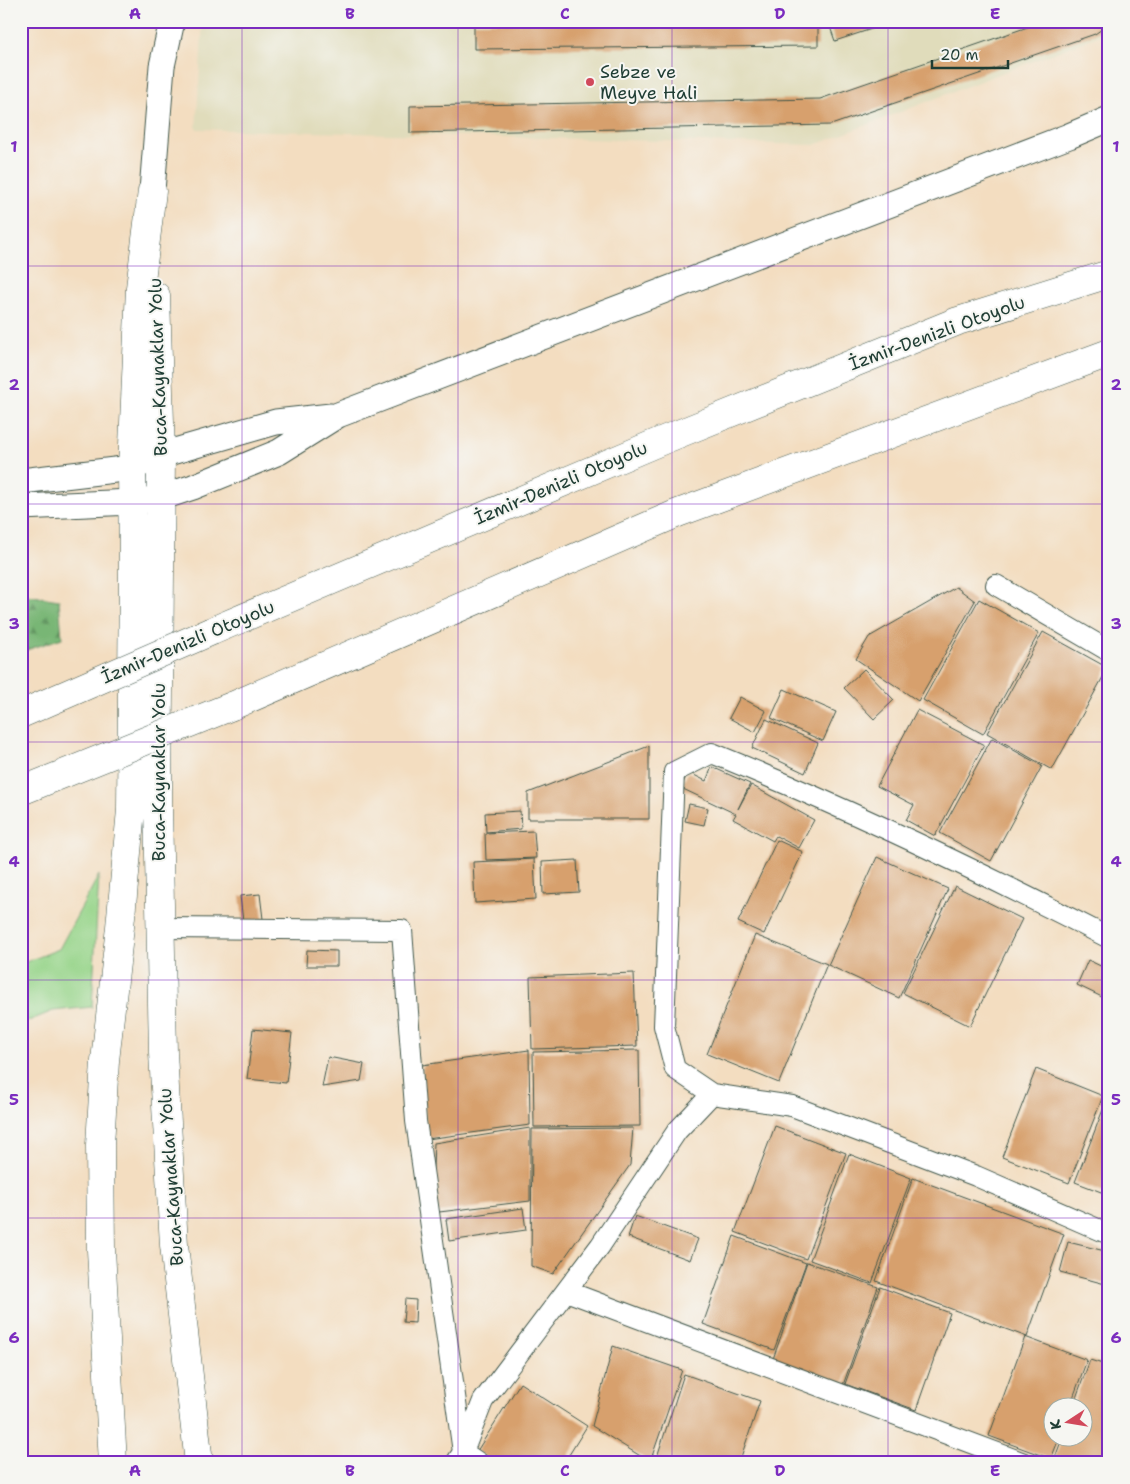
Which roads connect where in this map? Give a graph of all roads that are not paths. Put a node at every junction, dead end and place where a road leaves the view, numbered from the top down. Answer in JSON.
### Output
{"nodes":[{"id":1,"x":172,"y":21,"type":"edge"},
{"id":2,"x":1109,"y":119,"type":"edge"},
{"id":3,"x":152,"y":191,"type":"junction"},
{"id":4,"x":1109,"y":274,"type":"edge"},
{"id":5,"x":1109,"y":353,"type":"edge"},
{"id":6,"x":338,"y":415,"type":"junction"},
{"id":7,"x":161,"y":455,"type":"junction"},
{"id":8,"x":132,"y":468,"type":"junction"},
{"id":9,"x":21,"y":481,"type":"edge"},
{"id":10,"x":160,"y":498,"type":"junction"},
{"id":11,"x":132,"y":502,"type":"junction"},
{"id":12,"x":21,"y":507,"type":"edge"},
{"id":13,"x":996,"y":585,"type":"dead end"},
{"id":14,"x":1109,"y":650,"type":"edge"},
{"id":15,"x":21,"y":714,"type":"edge"},
{"id":16,"x":21,"y":791,"type":"edge"},
{"id":17,"x":159,"y":928,"type":"junction"},
{"id":18,"x":1109,"y":938,"type":"edge"},
{"id":19,"x":712,"y":1094,"type":"junction"},
{"id":20,"x":1109,"y":1234,"type":"edge"},
{"id":21,"x":566,"y":1291,"type":"junction"},
{"id":22,"x":466,"y":1459,"type":"edge"},
{"id":23,"x":113,"y":1463,"type":"edge"},
{"id":24,"x":199,"y":1463,"type":"edge"},
{"id":25,"x":1024,"y":1463,"type":"edge"}],
"edges":[{"from":1,"to":3,"type":"street","name":"Buca-Kaynaklar Yolu"},
{"from":2,"to":6,"type":"street"},
{"from":3,"to":7,"type":"main road","name":"Buca-Kaynaklar Yolu"},
{"from":3,"to":8,"type":"main road"},
{"from":4,"to":15,"type":"main road","name":"İzmir-Denizli Otoyolu","bridge":true},
{"from":5,"to":16,"type":"main road","bridge":true},
{"from":6,"to":7,"type":"street"},
{"from":6,"to":10,"type":"street"},
{"from":7,"to":8,"type":"street"},
{"from":7,"to":10,"type":"main road","name":"Buca-Kaynaklar Yolu"},
{"from":8,"to":9,"type":"street"},
{"from":8,"to":11,"type":"main road"},
{"from":10,"to":11,"type":"street"},
{"from":10,"to":17,"type":"main road","name":"Buca-Kaynaklar Yolu"},
{"from":11,"to":12,"type":"street"},
{"from":11,"to":23,"type":"main road"},
{"from":13,"to":14,"type":"street"},
{"from":17,"to":22,"type":"street"},
{"from":17,"to":24,"type":"main road","name":"Buca-Kaynaklar Yolu"},
{"from":18,"to":19,"type":"street"},
{"from":19,"to":20,"type":"street"},
{"from":19,"to":21,"type":"street"},
{"from":21,"to":22,"type":"street"},
{"from":21,"to":25,"type":"street"}]}
